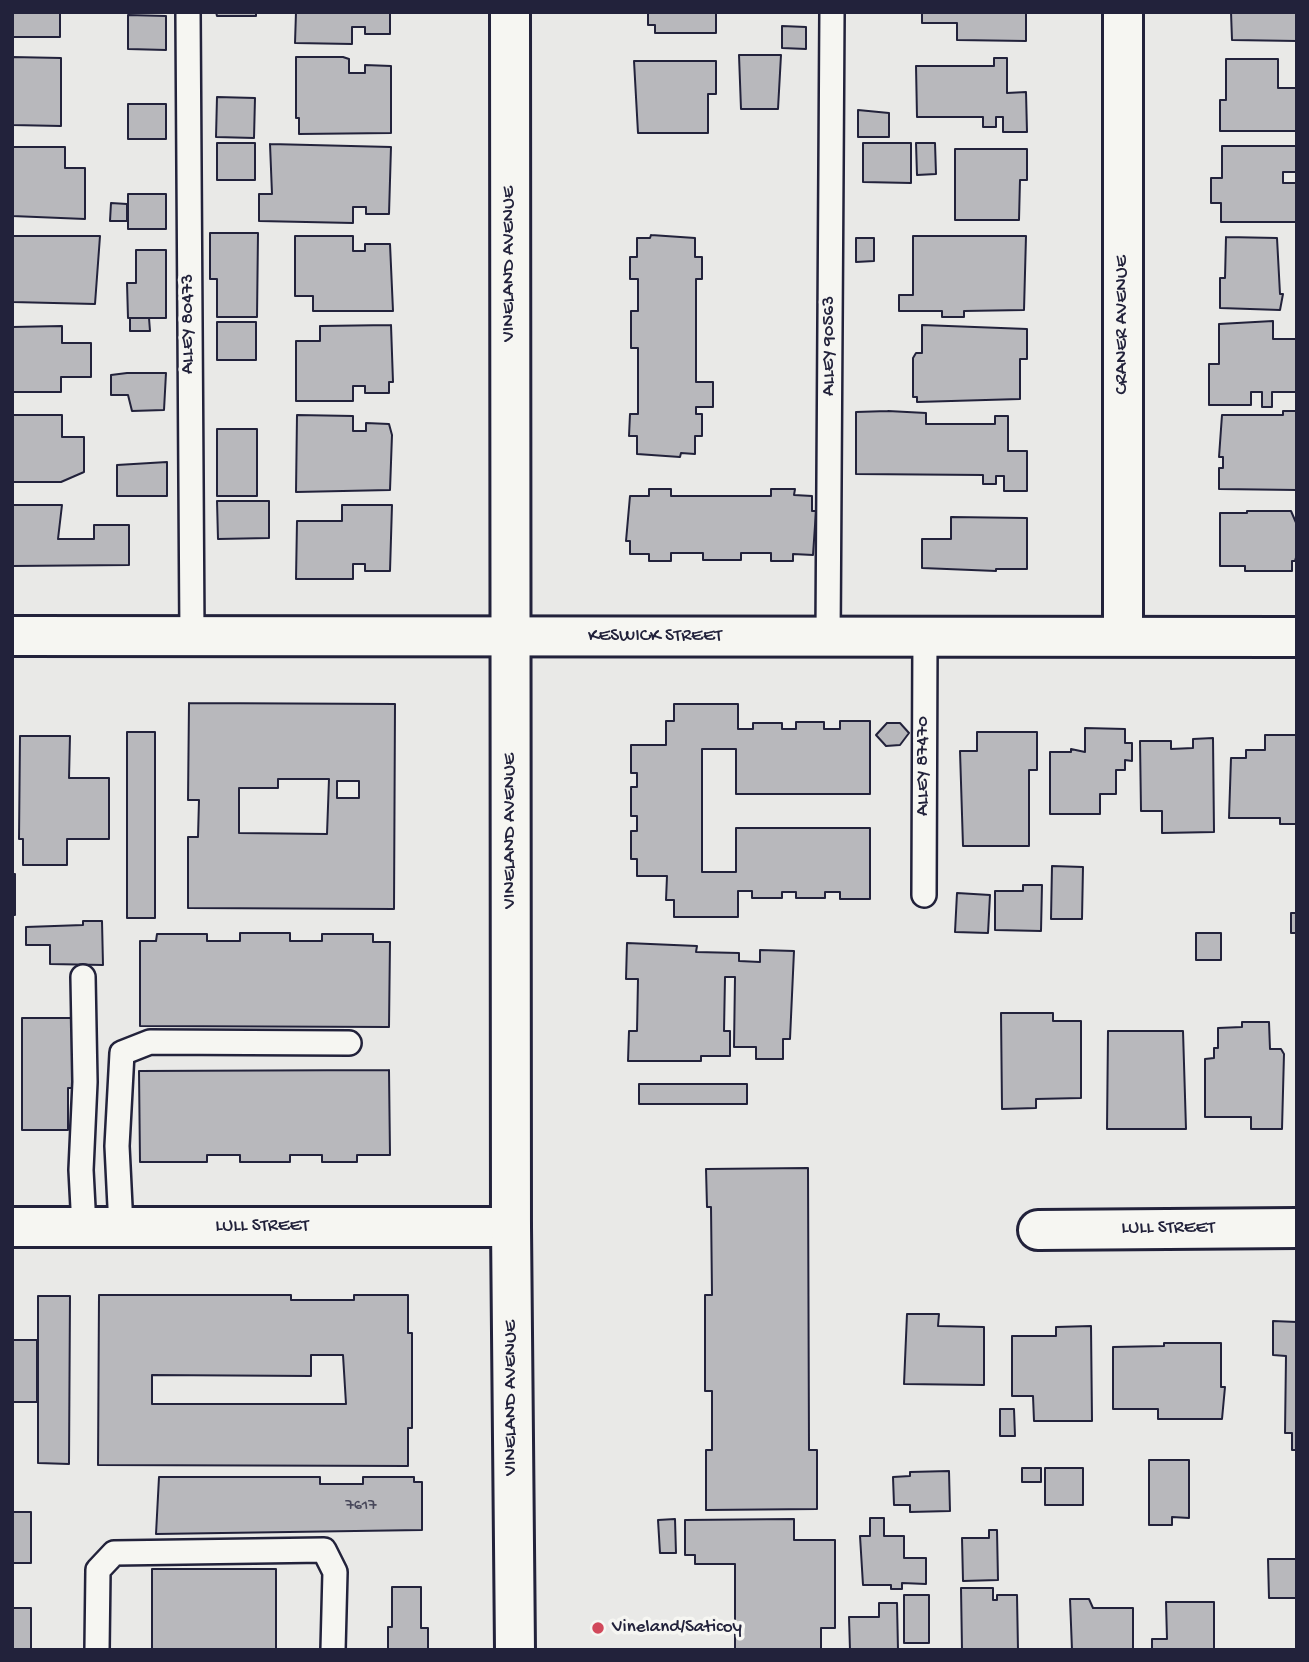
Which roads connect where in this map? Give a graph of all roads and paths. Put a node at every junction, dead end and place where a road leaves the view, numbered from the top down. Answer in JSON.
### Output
{"nodes":[{"id":1,"x":188,"y":12,"type":"edge"},
{"id":2,"x":510,"y":12,"type":"edge"},
{"id":3,"x":832,"y":12,"type":"edge"},
{"id":4,"x":1123,"y":12,"type":"edge"},
{"id":5,"x":12,"y":636,"type":"edge"},
{"id":6,"x":192,"y":636,"type":"junction"},
{"id":7,"x":510,"y":637,"type":"junction"},
{"id":8,"x":828,"y":637,"type":"junction"},
{"id":9,"x":925,"y":637,"type":"junction"},
{"id":10,"x":1123,"y":637,"type":"junction"},
{"id":11,"x":1297,"y":637,"type":"edge"},
{"id":12,"x":923,"y":895,"type":"dead end"},
{"id":13,"x":83,"y":977,"type":"dead end"},
{"id":14,"x":349,"y":1043,"type":"dead end"},
{"id":15,"x":12,"y":1227,"type":"edge"},
{"id":16,"x":84,"y":1227,"type":"junction"},
{"id":17,"x":121,"y":1227,"type":"junction"},
{"id":18,"x":511,"y":1227,"type":"junction"},
{"id":19,"x":1297,"y":1228,"type":"edge"},
{"id":20,"x":1038,"y":1230,"type":"dead end"},
{"id":21,"x":97,"y":1650,"type":"edge"},
{"id":22,"x":333,"y":1650,"type":"edge"},
{"id":23,"x":515,"y":1650,"type":"edge"}],
"edges":[{"from":1,"to":6,"type":"lane","name":"ALLEY 80473"},
{"from":2,"to":7,"type":"street","name":"VINELAND AVENUE"},
{"from":3,"to":8,"type":"lane","name":"ALLEY 90563"},
{"from":4,"to":10,"type":"street","name":"CRANER AVENUE"},
{"from":5,"to":6,"type":"street","name":"KESWICK STREET"},
{"from":6,"to":7,"type":"street","name":"KESWICK STREET"},
{"from":7,"to":8,"type":"street","name":"KESWICK STREET"},
{"from":7,"to":18,"type":"street","name":"VINELAND AVENUE"},
{"from":8,"to":9,"type":"street","name":"KESWICK STREET"},
{"from":9,"to":10,"type":"street","name":"KESWICK STREET"},
{"from":9,"to":12,"type":"lane","name":"ALLEY 87470"},
{"from":10,"to":11,"type":"street","name":"KESWICK STREET"},
{"from":13,"to":16,"type":"lane"},
{"from":14,"to":17,"type":"lane"},
{"from":15,"to":16,"type":"street","name":"LULL STREET"},
{"from":16,"to":17,"type":"street","name":"LULL STREET"},
{"from":17,"to":18,"type":"street","name":"LULL STREET"},
{"from":18,"to":23,"type":"street","name":"VINELAND AVENUE"},
{"from":19,"to":20,"type":"street","name":"LULL STREET"},
{"from":21,"to":22,"type":"lane"}]}
